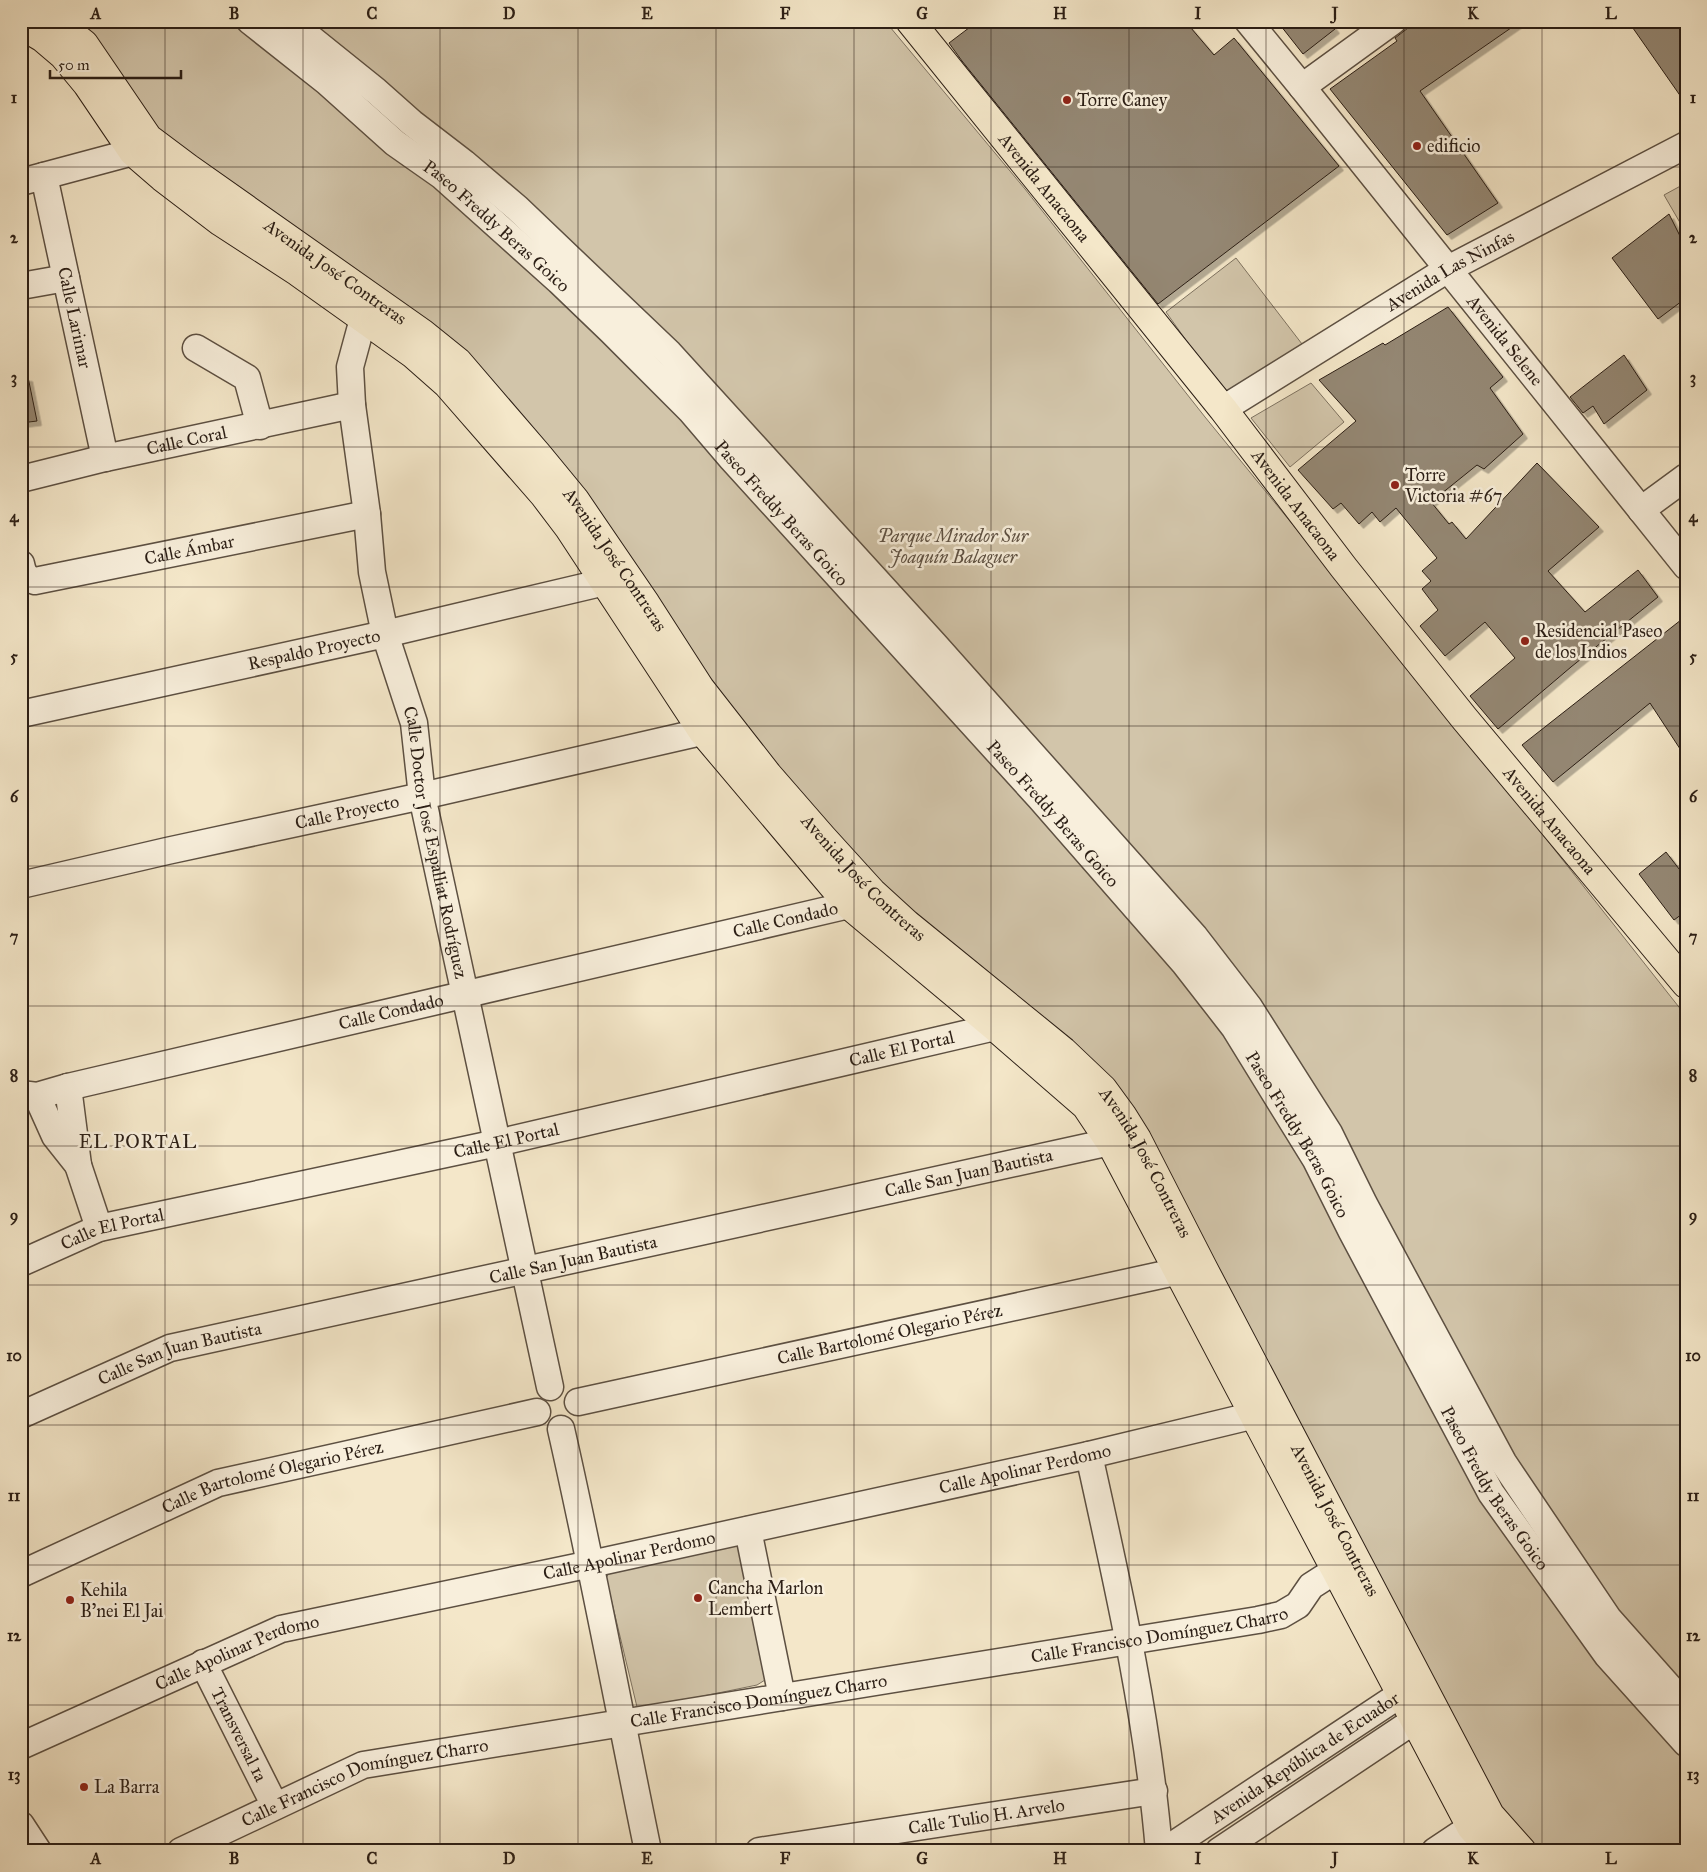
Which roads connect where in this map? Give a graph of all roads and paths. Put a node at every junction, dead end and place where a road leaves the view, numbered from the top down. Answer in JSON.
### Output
{"nodes":[{"id":1,"x":55,"y":21,"type":"edge"},
{"id":2,"x":250,"y":21,"type":"edge"},
{"id":3,"x":289,"y":21,"type":"edge"},
{"id":4,"x":910,"y":21,"type":"edge"},
{"id":5,"x":1248,"y":21,"type":"edge"},
{"id":6,"x":1393,"y":21,"type":"edge"},
{"id":7,"x":21,"y":25,"type":"edge"},
{"id":8,"x":1302,"y":87,"type":"junction"},
{"id":9,"x":1686,"y":145,"type":"edge"},
{"id":10,"x":133,"y":152,"type":"junction"},
{"id":11,"x":33,"y":179,"type":"edge"},
{"id":12,"x":1448,"y":269,"type":"junction"},
{"id":13,"x":66,"y":278,"type":"junction"},
{"id":14,"x":21,"y":286,"type":"edge"},
{"id":15,"x":370,"y":310,"type":"junction"},
{"id":16,"x":196,"y":348,"type":"dead end"},
{"id":17,"x":352,"y":405,"type":"junction"},
{"id":18,"x":1223,"y":409,"type":"junction"},
{"id":19,"x":260,"y":426,"type":"junction"},
{"id":20,"x":105,"y":458,"type":"junction"},
{"id":21,"x":1686,"y":477,"type":"edge"},
{"id":22,"x":21,"y":479,"type":"edge"},
{"id":23,"x":1641,"y":510,"type":"junction"},
{"id":24,"x":367,"y":514,"type":"junction"},
{"id":25,"x":21,"y":564,"type":"edge"},
{"id":26,"x":1686,"y":566,"type":"edge"},
{"id":27,"x":605,"y":582,"type":"junction"},
{"id":28,"x":887,"y":611,"type":"junction"},
{"id":29,"x":385,"y":634,"type":"junction"},
{"id":30,"x":21,"y":714,"type":"edge"},
{"id":31,"x":729,"y":725,"type":"junction"},
{"id":32,"x":702,"y":732,"type":"junction"},
{"id":33,"x":422,"y":796,"type":"junction"},
{"id":34,"x":21,"y":885,"type":"edge"},
{"id":35,"x":872,"y":892,"type":"junction"},
{"id":36,"x":849,"y":905,"type":"junction"},
{"id":37,"x":1686,"y":984,"type":"edge"},
{"id":38,"x":466,"y":995,"type":"junction"},
{"id":39,"x":995,"y":1027,"type":"junction"},
{"id":40,"x":68,"y":1088,"type":"junction"},
{"id":41,"x":29,"y":1095,"type":"edge"},
{"id":42,"x":1137,"y":1139,"type":"junction"},
{"id":43,"x":1110,"y":1142,"type":"junction"},
{"id":44,"x":497,"y":1143,"type":"junction"},
{"id":45,"x":78,"y":1165,"type":"junction"},
{"id":46,"x":99,"y":1228,"type":"junction"},
{"id":47,"x":21,"y":1263,"type":"edge"},
{"id":48,"x":525,"y":1269,"type":"junction"},
{"id":49,"x":1190,"y":1269,"type":"junction"},
{"id":50,"x":550,"y":1387,"type":"junction"},
{"id":51,"x":578,"y":1402,"type":"junction"},
{"id":52,"x":536,"y":1412,"type":"junction"},
{"id":53,"x":21,"y":1415,"type":"edge"},
{"id":54,"x":1255,"y":1415,"type":"junction"},
{"id":55,"x":561,"y":1429,"type":"junction"},
{"id":56,"x":1089,"y":1455,"type":"junction"},
{"id":57,"x":748,"y":1530,"type":"junction"},
{"id":58,"x":592,"y":1564,"type":"junction"},
{"id":59,"x":1336,"y":1570,"type":"junction"},
{"id":60,"x":21,"y":1574,"type":"edge"},
{"id":61,"x":1130,"y":1641,"type":"junction"},
{"id":62,"x":203,"y":1663,"type":"junction"},
{"id":63,"x":1411,"y":1688,"type":"junction"},
{"id":64,"x":782,"y":1697,"type":"junction"},
{"id":65,"x":1686,"y":1706,"type":"edge"},
{"id":66,"x":1424,"y":1714,"type":"junction"},
{"id":67,"x":621,"y":1723,"type":"junction"},
{"id":68,"x":1686,"y":1743,"type":"edge"},
{"id":69,"x":21,"y":1746,"type":"edge"},
{"id":70,"x":1154,"y":1791,"type":"junction"},
{"id":71,"x":275,"y":1806,"type":"junction"},
{"id":72,"x":21,"y":1825,"type":"edge"},
{"id":73,"x":1471,"y":1827,"type":"junction"},
{"id":74,"x":38,"y":1851,"type":"edge"},
{"id":75,"x":181,"y":1851,"type":"edge"},
{"id":76,"x":648,"y":1851,"type":"edge"},
{"id":77,"x":760,"y":1851,"type":"edge"},
{"id":78,"x":1159,"y":1851,"type":"edge"},
{"id":79,"x":1164,"y":1851,"type":"edge"},
{"id":80,"x":1219,"y":1851,"type":"edge"},
{"id":81,"x":1436,"y":1851,"type":"edge"},
{"id":82,"x":1492,"y":1851,"type":"edge"},
{"id":83,"x":1522,"y":1851,"type":"edge"}],
"edges":[{"from":1,"to":15,"type":"main road","name":"Avenida José Contreras"},
{"from":2,"to":28,"type":"street","name":"Paseo Freddy Beras Goico"},
{"from":3,"to":28,"type":"street","name":"Paseo Freddy Beras Goico"},
{"from":4,"to":18,"type":"main road","name":"Avenida Anacaona"},
{"from":5,"to":8,"type":"street","name":"Avenida Selene"},
{"from":6,"to":8,"type":"street"},
{"from":7,"to":10,"type":"main road","name":"Avenida José Contreras"},
{"from":8,"to":12,"type":"street","name":"Avenida Selene"},
{"from":9,"to":12,"type":"street","name":"Avenida Las Ninfas"},
{"from":10,"to":11,"type":"street"},
{"from":10,"to":15,"type":"main road","name":"Avenida José Contreras"},
{"from":11,"to":13,"type":"street","name":"Calle Larimar"},
{"from":12,"to":18,"type":"street","name":"Avenida Las Ninfas"},
{"from":12,"to":23,"type":"street","name":"Avenida Selene"},
{"from":13,"to":14,"type":"street"},
{"from":13,"to":20,"type":"street","name":"Calle Larimar"},
{"from":15,"to":17,"type":"street","name":"Calle Doctor José Espalliat Rodríguez"},
{"from":15,"to":27,"type":"main road","name":"Avenida José Contreras"},
{"from":15,"to":31,"type":"main road","name":"Avenida José Contreras"},
{"from":16,"to":19,"type":"street"},
{"from":17,"to":19,"type":"street","name":"Calle Coral"},
{"from":17,"to":24,"type":"street","name":"Calle Doctor José Espalliat Rodríguez"},
{"from":18,"to":37,"type":"main road","name":"Avenida Anacaona"},
{"from":19,"to":20,"type":"street","name":"Calle Coral"},
{"from":20,"to":22,"type":"street","name":"Calle Coral"},
{"from":21,"to":23,"type":"street"},
{"from":23,"to":26,"type":"street","name":"Avenida Selene"},
{"from":24,"to":25,"type":"street","name":"Calle Ámbar"},
{"from":24,"to":29,"type":"street","name":"Calle Doctor José Espalliat Rodríguez"},
{"from":27,"to":29,"type":"street","name":"Respaldo Proyecto"},
{"from":27,"to":32,"type":"main road","name":"Avenida José Contreras"},
{"from":28,"to":65,"type":"street","name":"Paseo Freddy Beras Goico"},
{"from":28,"to":68,"type":"street","name":"Paseo Freddy Beras Goico"},
{"from":29,"to":30,"type":"street","name":"Respaldo Proyecto"},
{"from":29,"to":33,"type":"street","name":"Calle Doctor José Espalliat Rodríguez"},
{"from":31,"to":32,"type":"street","name":"Calle Proyecto"},
{"from":31,"to":35,"type":"main road","name":"Avenida José Contreras"},
{"from":32,"to":33,"type":"street","name":"Calle Proyecto"},
{"from":32,"to":36,"type":"main road","name":"Avenida José Contreras"},
{"from":33,"to":34,"type":"street","name":"Calle Proyecto"},
{"from":33,"to":38,"type":"street","name":"Calle Doctor José Espalliat Rodríguez"},
{"from":35,"to":36,"type":"street","name":"Calle Condado"},
{"from":35,"to":42,"type":"main road","name":"Avenida José Contreras"},
{"from":36,"to":38,"type":"street","name":"Calle Condado"},
{"from":36,"to":39,"type":"main road","name":"Avenida José Contreras"},
{"from":38,"to":40,"type":"street","name":"Calle Condado"},
{"from":38,"to":44,"type":"street","name":"Calle Doctor José Espalliat Rodríguez"},
{"from":39,"to":43,"type":"main road","name":"Avenida José Contreras"},
{"from":39,"to":44,"type":"street","name":"Calle El Portal"},
{"from":40,"to":41,"type":"street","name":"Calle Condado"},
{"from":40,"to":45,"type":"street"},
{"from":41,"to":45,"type":"street"},
{"from":42,"to":43,"type":"street","name":"Calle San Juan Bautista"},
{"from":42,"to":49,"type":"main road","name":"Avenida José Contreras"},
{"from":43,"to":48,"type":"street","name":"Calle San Juan Bautista"},
{"from":43,"to":49,"type":"main road","name":"Avenida José Contreras"},
{"from":44,"to":46,"type":"street","name":"Calle El Portal"},
{"from":44,"to":48,"type":"street","name":"Calle Doctor José Espalliat Rodríguez"},
{"from":45,"to":46,"type":"street"},
{"from":46,"to":47,"type":"street","name":"Calle El Portal"},
{"from":48,"to":50,"type":"street","name":"Calle Doctor José Espalliat Rodríguez"},
{"from":48,"to":53,"type":"street","name":"Calle San Juan Bautista"},
{"from":49,"to":51,"type":"street","name":"Calle Bartolomé Olegario Pérez"},
{"from":49,"to":54,"type":"main road","name":"Avenida José Contreras"},
{"from":49,"to":63,"type":"main road","name":"Avenida José Contreras"},
{"from":50,"to":51,"type":"street"},
{"from":50,"to":52,"type":"street"},
{"from":51,"to":55,"type":"street"},
{"from":52,"to":55,"type":"street"},
{"from":52,"to":60,"type":"street","name":"Calle Bartolomé Olegario Pérez"},
{"from":54,"to":56,"type":"street","name":"Calle Apolinar Perdomo"},
{"from":54,"to":59,"type":"main road","name":"Avenida José Contreras"},
{"from":55,"to":58,"type":"street"},
{"from":56,"to":57,"type":"street","name":"Calle Apolinar Perdomo"},
{"from":56,"to":61,"type":"street"},
{"from":57,"to":58,"type":"street","name":"Calle Apolinar Perdomo"},
{"from":57,"to":64,"type":"street"},
{"from":58,"to":62,"type":"street","name":"Calle Apolinar Perdomo"},
{"from":58,"to":67,"type":"street"},
{"from":59,"to":61,"type":"street","name":"Calle Francisco Domínguez Charro"},
{"from":59,"to":63,"type":"main road","name":"Avenida José Contreras"},
{"from":61,"to":64,"type":"street","name":"Calle Francisco Domínguez Charro"},
{"from":61,"to":70,"type":"street"},
{"from":62,"to":69,"type":"street","name":"Calle Apolinar Perdomo"},
{"from":62,"to":71,"type":"street","name":"Transversal 1a"},
{"from":63,"to":66,"type":"main road","name":"Avenida José Contreras"},
{"from":63,"to":79,"type":"street","name":"Avenida República de Ecuador"},
{"from":64,"to":67,"type":"street","name":"Calle Francisco Domínguez Charro"},
{"from":66,"to":73,"type":"main road","name":"Avenida José Contreras"},
{"from":66,"to":80,"type":"street","name":"Avenida República de Ecuador"},
{"from":66,"to":83,"type":"main road","name":"Avenida José Contreras"},
{"from":67,"to":71,"type":"street","name":"Calle Francisco Domínguez Charro"},
{"from":67,"to":76,"type":"street"},
{"from":70,"to":77,"type":"street","name":"Calle Tulio H. Arvelo"},
{"from":70,"to":78,"type":"street"},
{"from":71,"to":75,"type":"street","name":"Calle Francisco Domínguez Charro"},
{"from":72,"to":74,"type":"street"},
{"from":73,"to":81,"type":"street"},
{"from":73,"to":82,"type":"main road","name":"Avenida José Contreras"}]}
